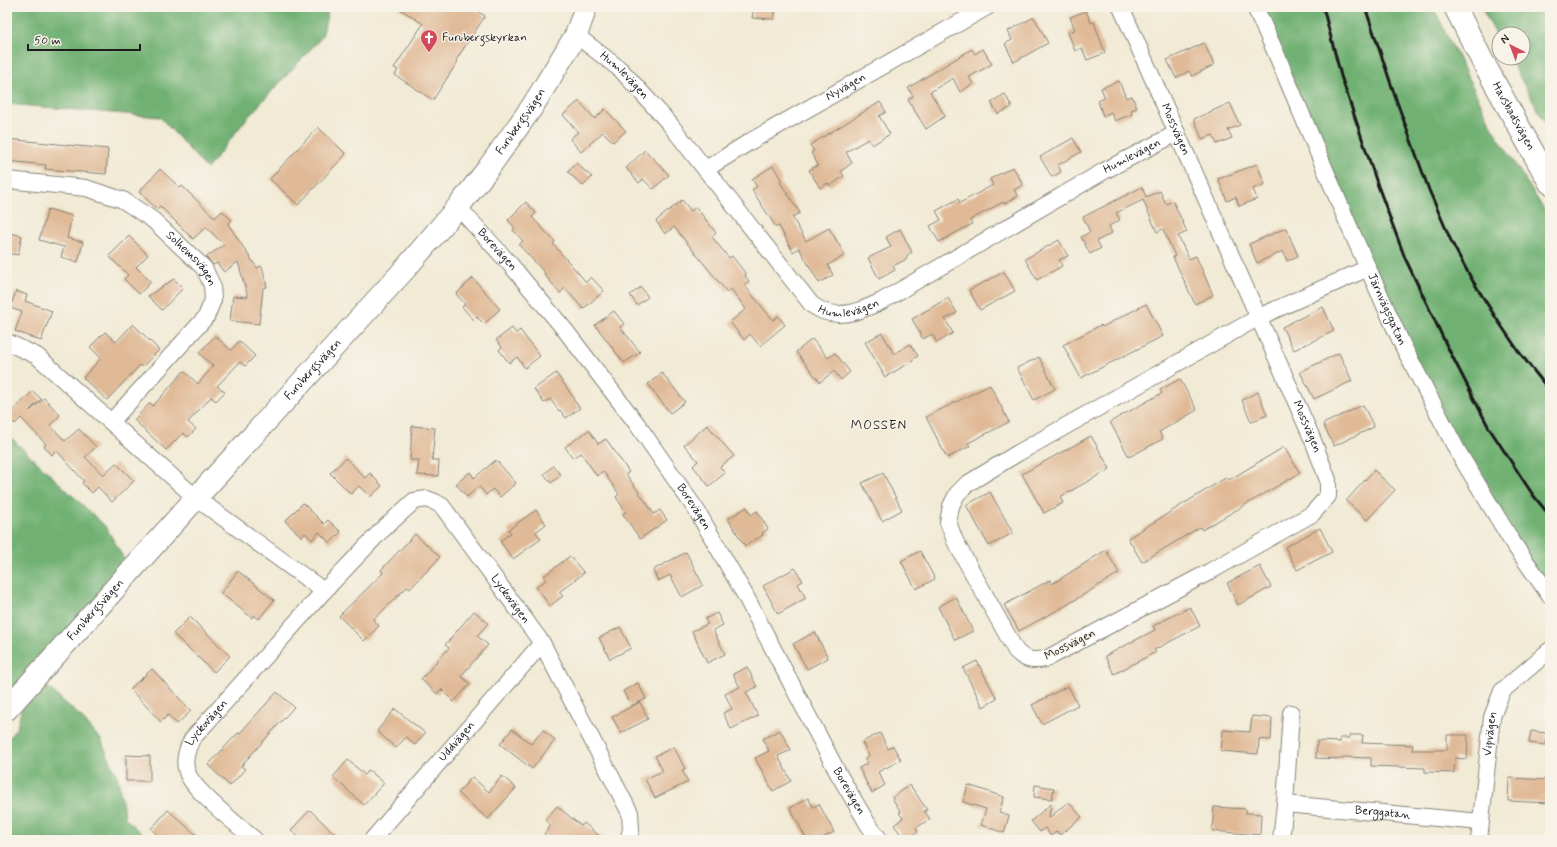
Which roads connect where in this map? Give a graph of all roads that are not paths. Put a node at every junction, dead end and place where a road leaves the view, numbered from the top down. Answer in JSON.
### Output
{"nodes":[{"id":1,"x":586,"y":7,"type":"edge"},
{"id":2,"x":987,"y":7,"type":"edge"},
{"id":3,"x":1121,"y":7,"type":"edge"},
{"id":4,"x":1254,"y":7,"type":"edge"},
{"id":5,"x":1455,"y":7,"type":"edge"},
{"id":6,"x":576,"y":35,"type":"junction"},
{"id":7,"x":1177,"y":133,"type":"junction"},
{"id":8,"x":706,"y":169,"type":"junction"},
{"id":9,"x":7,"y":180,"type":"edge"},
{"id":10,"x":1550,"y":183,"type":"edge"},
{"id":11,"x":458,"y":207,"type":"junction"},
{"id":12,"x":1368,"y":268,"type":"junction"},
{"id":13,"x":1259,"y":317,"type":"junction"},
{"id":14,"x":7,"y":342,"type":"edge"},
{"id":15,"x":111,"y":422,"type":"junction"},
{"id":16,"x":196,"y":498,"type":"junction"},
{"id":17,"x":324,"y":591,"type":"junction"},
{"id":18,"x":1550,"y":596,"type":"edge"},
{"id":19,"x":542,"y":643,"type":"junction"},
{"id":20,"x":1550,"y":650,"type":"edge"},
{"id":21,"x":10,"y":698,"type":"edge"},
{"id":22,"x":1291,"y":712,"type":"dead end"},
{"id":23,"x":1285,"y":804,"type":"junction"},
{"id":24,"x":1481,"y":822,"type":"junction"},
{"id":25,"x":255,"y":840,"type":"edge"},
{"id":26,"x":372,"y":840,"type":"edge"},
{"id":27,"x":628,"y":840,"type":"edge"},
{"id":28,"x":880,"y":840,"type":"edge"},
{"id":29,"x":1281,"y":840,"type":"edge"},
{"id":30,"x":1479,"y":840,"type":"edge"}],
"edges":[{"from":1,"to":6,"type":"street","name":"Furubergsvägen"},
{"from":2,"to":8,"type":"street","name":"Nyvägen"},
{"from":3,"to":7,"type":"street","name":"Mossvägen"},
{"from":4,"to":12,"type":"street","name":"Järnvägsgatan"},
{"from":5,"to":10,"type":"street","name":"Havsbadsvägen"},
{"from":6,"to":8,"type":"street","name":"Humlevägen"},
{"from":6,"to":11,"type":"street","name":"Furubergsvägen"},
{"from":7,"to":8,"type":"street","name":"Humlevägen"},
{"from":7,"to":13,"type":"street","name":"Mossvägen"},
{"from":9,"to":15,"type":"street","name":"Solhemsvägen"},
{"from":11,"to":16,"type":"street","name":"Furubergsvägen"},
{"from":11,"to":28,"type":"street","name":"Borevägen"},
{"from":12,"to":13,"type":"street","name":"Mossvägen"},
{"from":12,"to":18,"type":"street","name":"Järnvägsgatan"},
{"from":13,"to":13,"type":"street","name":"Mossvägen"},
{"from":14,"to":15,"type":"street"},
{"from":15,"to":16,"type":"street"},
{"from":16,"to":17,"type":"street"},
{"from":16,"to":21,"type":"street","name":"Furubergsvägen"},
{"from":17,"to":19,"type":"street","name":"Lyckovägen"},
{"from":17,"to":25,"type":"street","name":"Lyckovägen"},
{"from":19,"to":26,"type":"street","name":"Uddvägen"},
{"from":19,"to":27,"type":"street","name":"Lyckovägen"},
{"from":20,"to":24,"type":"street","name":"Vipvägen"},
{"from":22,"to":23,"type":"street"},
{"from":23,"to":24,"type":"street","name":"Berggatan"},
{"from":23,"to":29,"type":"street"},
{"from":24,"to":30,"type":"street","name":"Vipvägen"}]}
